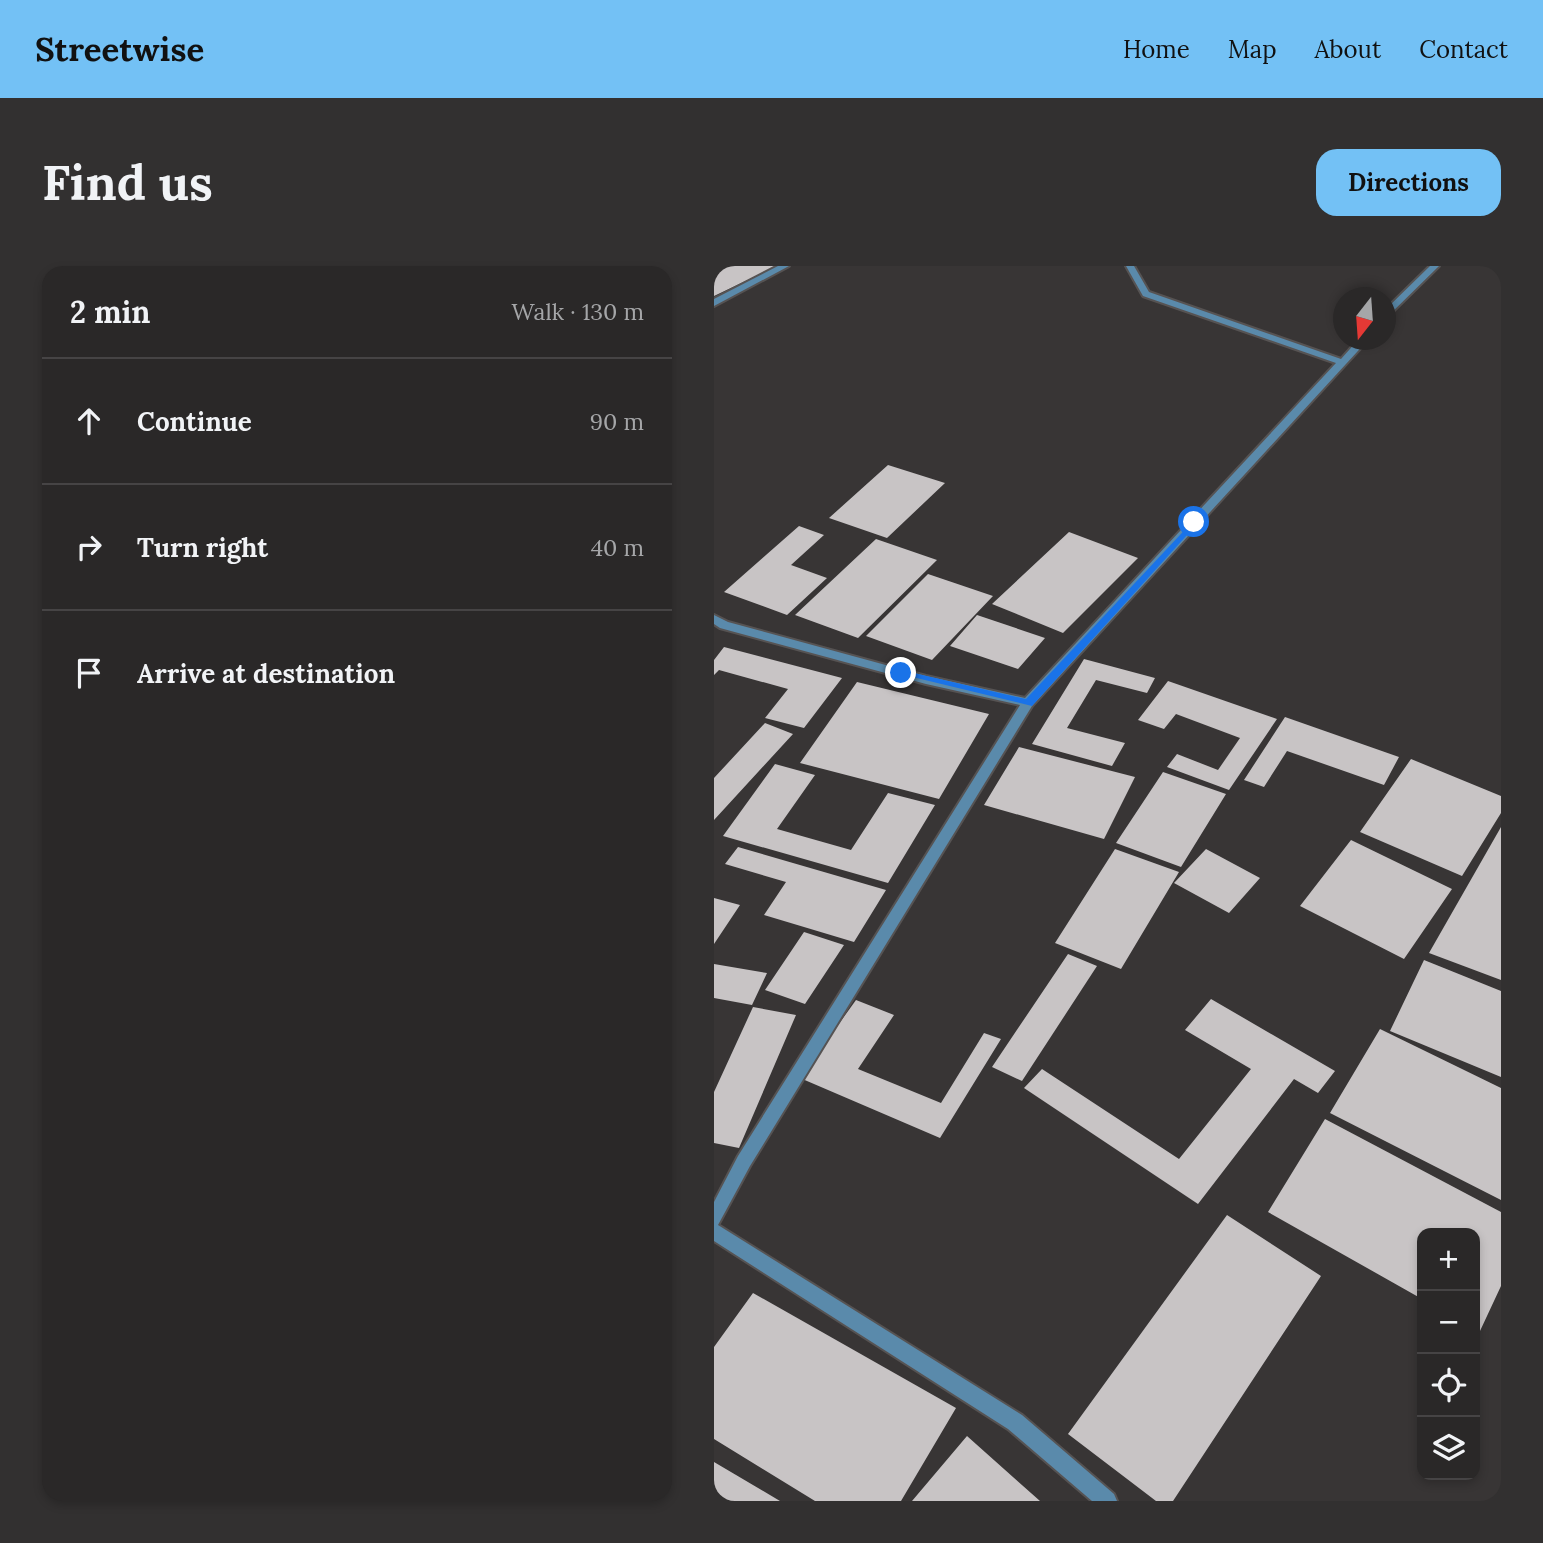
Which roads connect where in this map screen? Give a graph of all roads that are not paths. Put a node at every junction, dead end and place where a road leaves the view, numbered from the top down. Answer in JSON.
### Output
{"nodes":[{"id":1,"x":785,"y":266,"type":"edge"},
{"id":2,"x":1130,"y":266,"type":"edge"},
{"id":3,"x":1435,"y":266,"type":"edge"},
{"id":4,"x":714,"y":303,"type":"edge"},
{"id":5,"x":1396,"y":305,"type":"edge"},
{"id":6,"x":1353,"y":350,"type":"edge"},
{"id":7,"x":1341,"y":362,"type":"junction"},
{"id":8,"x":714,"y":619,"type":"edge"},
{"id":9,"x":1028,"y":703,"type":"junction"},
{"id":10,"x":714,"y":1219,"type":"edge"},
{"id":11,"x":714,"y":1232,"type":"edge"},
{"id":12,"x":1107,"y":1501,"type":"edge"}],
"edges":[{"from":1,"to":4,"type":"street"},
{"from":2,"to":7,"type":"street"},
{"from":3,"to":5,"type":"street"},
{"from":6,"to":7,"type":"street"},
{"from":7,"to":9,"type":"street"},
{"from":8,"to":9,"type":"street"},
{"from":9,"to":10,"type":"street"},
{"from":11,"to":12,"type":"street"}]}
